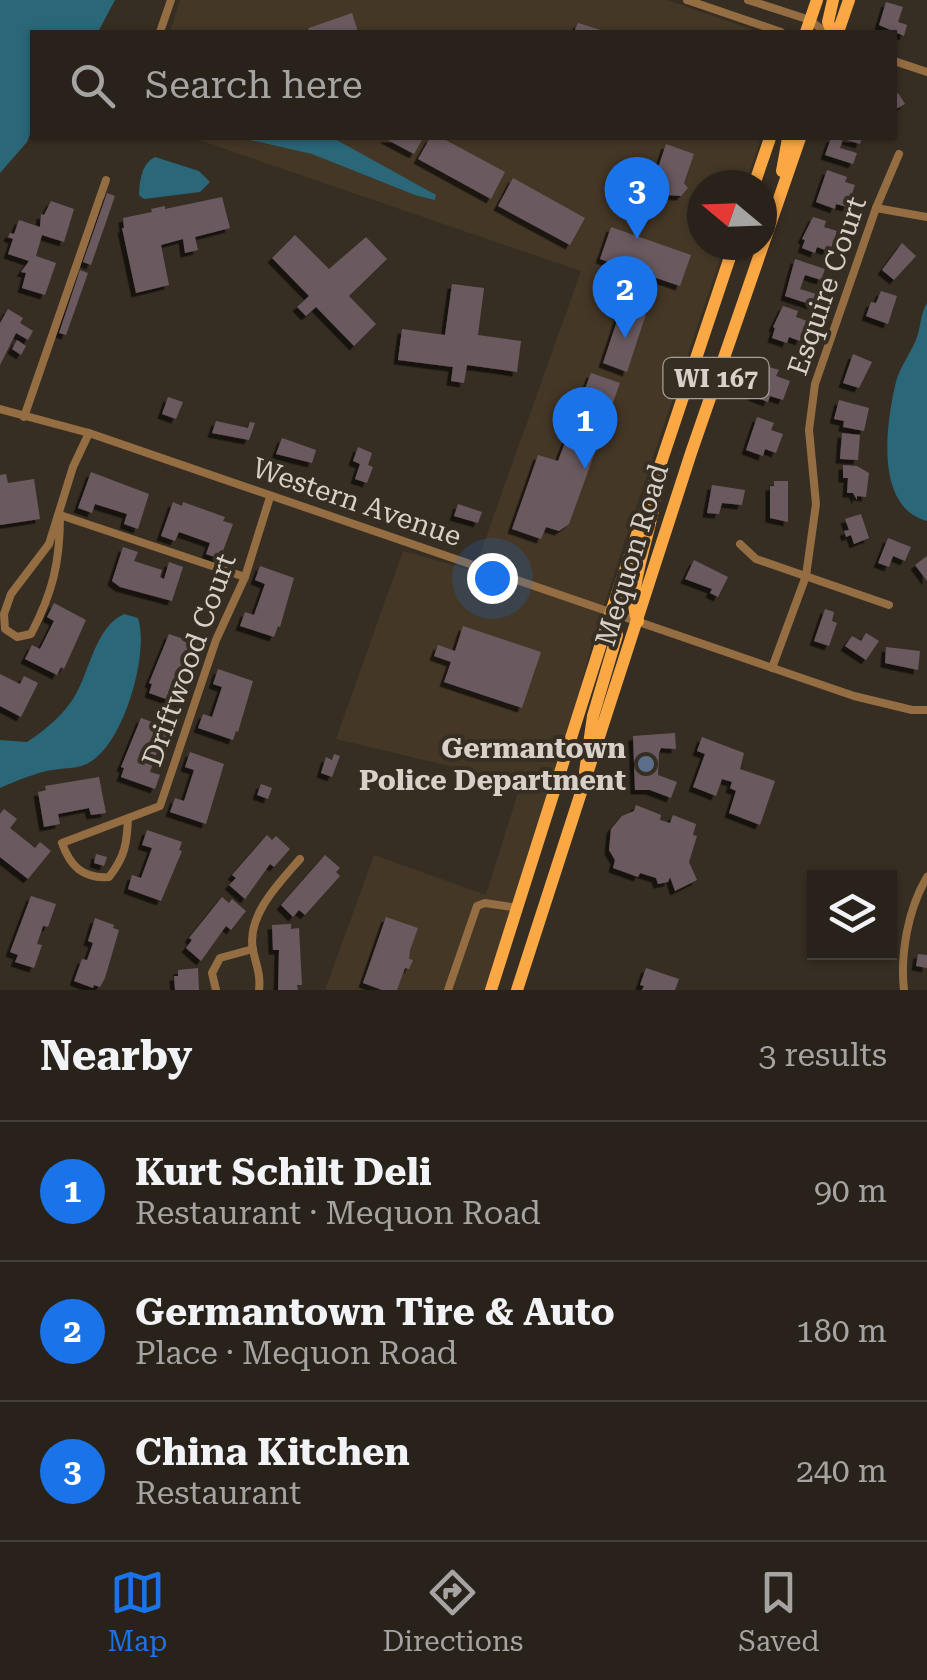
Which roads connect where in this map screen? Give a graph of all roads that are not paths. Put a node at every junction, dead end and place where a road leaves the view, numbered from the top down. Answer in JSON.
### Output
{"nodes":[{"id":1,"x":172,"y":0,"type":"edge"},
{"id":2,"x":687,"y":0,"type":"edge"},
{"id":3,"x":748,"y":0,"type":"edge"},
{"id":4,"x":817,"y":0,"type":"edge"},
{"id":5,"x":832,"y":0,"type":"edge"},
{"id":6,"x":849,"y":0,"type":"edge"},
{"id":7,"x":810,"y":28,"type":"edge"},
{"id":8,"x":161,"y":30,"type":"edge"},
{"id":9,"x":775,"y":30,"type":"edge"},
{"id":10,"x":830,"y":30,"type":"edge"},
{"id":11,"x":832,"y":30,"type":"edge"},
{"id":12,"x":927,"y":56,"type":"edge"},
{"id":13,"x":897,"y":62,"type":"edge"},
{"id":14,"x":925,"y":71,"type":"edge"},
{"id":15,"x":769,"y":140,"type":"edge"},
{"id":16,"x":788,"y":140,"type":"edge"},
{"id":17,"x":799,"y":140,"type":"edge"},
{"id":18,"x":898,"y":154,"type":"dead end"},
{"id":19,"x":759,"y":170,"type":"edge"},
{"id":20,"x":106,"y":180,"type":"dead end"},
{"id":21,"x":780,"y":194,"type":"junction"},
{"id":22,"x":876,"y":208,"type":"junction"},
{"id":23,"x":927,"y":217,"type":"edge"},
{"id":24,"x":729,"y":260,"type":"edge"},
{"id":25,"x":0,"y":409,"type":"edge"},
{"id":26,"x":24,"y":417,"type":"junction"},
{"id":27,"x":88,"y":433,"type":"junction"},
{"id":28,"x":669,"y":438,"type":"junction"},
{"id":29,"x":693,"y":446,"type":"junction"},
{"id":30,"x":656,"y":480,"type":"junction"},
{"id":31,"x":270,"y":497,"type":"junction"},
{"id":32,"x":60,"y":515,"type":"junction"},
{"id":33,"x":740,"y":544,"type":"dead end"},
{"id":34,"x":806,"y":576,"type":"junction"},
{"id":35,"x":245,"y":578,"type":"junction"},
{"id":36,"x":889,"y":606,"type":"dead end"},
{"id":37,"x":610,"y":612,"type":"junction"},
{"id":38,"x":638,"y":621,"type":"junction"},
{"id":39,"x":772,"y":668,"type":"junction"},
{"id":40,"x":927,"y":710,"type":"edge"},
{"id":41,"x":585,"y":784,"type":"junction"},
{"id":42,"x":128,"y":818,"type":"junction"},
{"id":43,"x":300,"y":859,"type":"dead end"},
{"id":44,"x":927,"y":877,"type":"edge"},
{"id":45,"x":520,"y":908,"type":"junction"},
{"id":46,"x":252,"y":949,"type":"junction"},
{"id":47,"x":216,"y":990,"type":"edge"},
{"id":48,"x":259,"y":990,"type":"edge"},
{"id":49,"x":448,"y":990,"type":"edge"},
{"id":50,"x":491,"y":990,"type":"edge"},
{"id":51,"x":517,"y":990,"type":"edge"},
{"id":52,"x":904,"y":990,"type":"edge"}],
"edges":[{"from":1,"to":8,"type":"street"},
{"from":2,"to":9,"type":"street"},
{"from":3,"to":7,"type":"street"},
{"from":4,"to":7,"type":"main road"},
{"from":5,"to":10,"type":"main road"},
{"from":6,"to":11,"type":"main road"},
{"from":12,"to":14,"type":"street"},
{"from":13,"to":14,"type":"street"},
{"from":15,"to":19,"type":"main road"},
{"from":16,"to":21,"type":"main road"},
{"from":17,"to":21,"type":"main road","name":"Mequon Road","number":"WI 167"},
{"from":18,"to":22,"type":"street","name":"Esquire Court"},
{"from":20,"to":26,"type":"street"},
{"from":21,"to":29,"type":"main road","name":"Mequon Road","number":"WI 167"},
{"from":22,"to":23,"type":"street"},
{"from":22,"to":34,"type":"street","name":"Esquire Court"},
{"from":24,"to":28,"type":"main road","name":"Mequon Road","number":"WI 167"},
{"from":25,"to":26,"type":"street","name":"Western Avenue"},
{"from":26,"to":27,"type":"street","name":"Western Avenue"},
{"from":27,"to":31,"type":"street","name":"Western Avenue"},
{"from":27,"to":32,"type":"street"},
{"from":28,"to":29,"type":"main road"},
{"from":28,"to":30,"type":"main road","name":"Mequon Road","number":"WI 167"},
{"from":29,"to":38,"type":"main road","name":"Mequon Road","number":"WI 167"},
{"from":30,"to":37,"type":"main road","name":"Mequon Road","number":"WI 167"},
{"from":30,"to":38,"type":"main road"},
{"from":31,"to":35,"type":"street","name":"Driftwood Court"},
{"from":31,"to":37,"type":"street","name":"Western Avenue"},
{"from":32,"to":32,"type":"street"},
{"from":32,"to":35,"type":"street"},
{"from":33,"to":34,"type":"street"},
{"from":34,"to":36,"type":"street"},
{"from":34,"to":39,"type":"street","name":"Esquire Court"},
{"from":35,"to":42,"type":"street","name":"Driftwood Court"},
{"from":37,"to":38,"type":"street","name":"Western Avenue"},
{"from":37,"to":41,"type":"main road"},
{"from":37,"to":45,"type":"main road","name":"Mequon Road","number":"WI 167"},
{"from":38,"to":39,"type":"street","name":"Western Avenue"},
{"from":38,"to":41,"type":"main road","name":"Mequon Road","number":"WI 167"},
{"from":39,"to":40,"type":"street","name":"Western Avenue"},
{"from":41,"to":51,"type":"main road","name":"Mequon Road","number":"WI 167"},
{"from":42,"to":42,"type":"street","name":"Driftwood Court"},
{"from":43,"to":46,"type":"street"},
{"from":44,"to":52,"type":"street"},
{"from":45,"to":49,"type":"street"},
{"from":45,"to":50,"type":"main road","name":"Mequon Road","number":"WI 167"},
{"from":46,"to":47,"type":"street"},
{"from":46,"to":48,"type":"street"}]}
